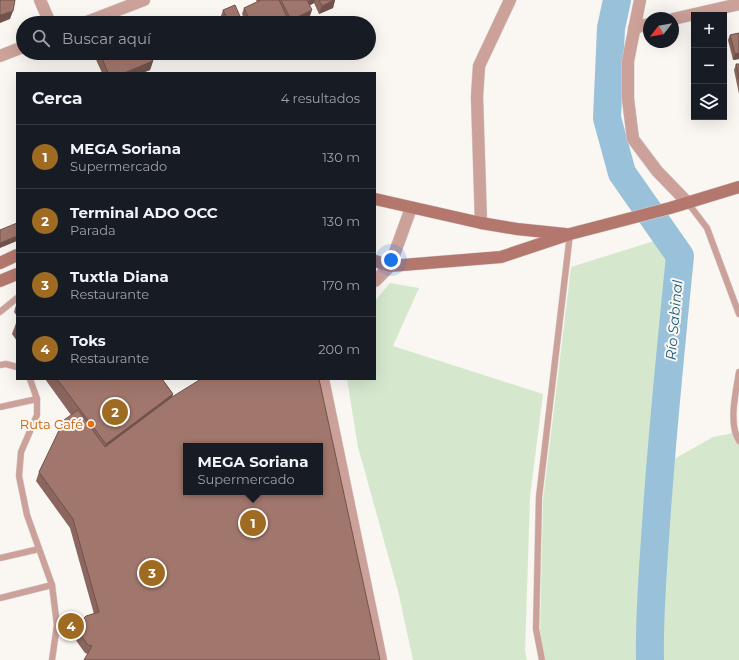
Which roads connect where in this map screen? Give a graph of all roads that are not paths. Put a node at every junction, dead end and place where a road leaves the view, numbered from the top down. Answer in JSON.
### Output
{"nodes":[{"id":1,"x":40,"y":0,"type":"edge"},
{"id":2,"x":144,"y":0,"type":"edge"},
{"id":3,"x":510,"y":0,"type":"edge"},
{"id":4,"x":640,"y":0,"type":"edge"},
{"id":5,"x":739,"y":4,"type":"edge"},
{"id":6,"x":47,"y":16,"type":"edge"},
{"id":7,"x":102,"y":16,"type":"edge"},
{"id":8,"x":679,"y":18,"type":"edge"},
{"id":9,"x":643,"y":26,"type":"edge"},
{"id":10,"x":634,"y":28,"type":"junction"},
{"id":11,"x":16,"y":50,"type":"edge"},
{"id":12,"x":0,"y":56,"type":"edge"},
{"id":13,"x":739,"y":187,"type":"edge"},
{"id":14,"x":376,"y":199,"type":"edge"},
{"id":15,"x":688,"y":202,"type":"junction"},
{"id":16,"x":412,"y":208,"type":"junction"},
{"id":17,"x":482,"y":223,"type":"junction"},
{"id":18,"x":573,"y":233,"type":"junction"},
{"id":19,"x":16,"y":255,"type":"edge"},
{"id":20,"x":376,"y":261,"type":"edge"},
{"id":21,"x":0,"y":262,"type":"edge"},
{"id":22,"x":390,"y":266,"type":"junction"},
{"id":23,"x":16,"y":274,"type":"edge"},
{"id":24,"x":376,"y":280,"type":"edge"},
{"id":25,"x":0,"y":281,"type":"edge"},
{"id":26,"x":16,"y":299,"type":"edge"},
{"id":27,"x":0,"y":312,"type":"edge"},
{"id":28,"x":739,"y":314,"type":"edge"},
{"id":29,"x":0,"y":365,"type":"edge"},
{"id":30,"x":16,"y":367,"type":"edge"},
{"id":31,"x":739,"y":372,"type":"edge"},
{"id":32,"x":30,"y":380,"type":"edge"},
{"id":33,"x":324,"y":380,"type":"edge"},
{"id":34,"x":37,"y":399,"type":"junction"},
{"id":35,"x":0,"y":407,"type":"edge"},
{"id":36,"x":739,"y":441,"type":"edge"},
{"id":37,"x":39,"y":549,"type":"junction"},
{"id":38,"x":0,"y":558,"type":"edge"},
{"id":39,"x":52,"y":585,"type":"junction"},
{"id":40,"x":0,"y":598,"type":"edge"},
{"id":41,"x":52,"y":660,"type":"edge"},
{"id":42,"x":381,"y":660,"type":"edge"},
{"id":43,"x":542,"y":660,"type":"edge"}],
"edges":[{"from":1,"to":6,"type":"street"},
{"from":2,"to":7,"type":"street"},
{"from":3,"to":17,"type":"street"},
{"from":4,"to":10,"type":"street"},
{"from":5,"to":8,"type":"street"},
{"from":9,"to":10,"type":"street"},
{"from":10,"to":15,"type":"street"},
{"from":11,"to":12,"type":"street"},
{"from":13,"to":15,"type":"main road"},
{"from":14,"to":16,"type":"main road"},
{"from":15,"to":18,"type":"main road"},
{"from":15,"to":28,"type":"lane"},
{"from":16,"to":17,"type":"main road"},
{"from":16,"to":22,"type":"street"},
{"from":17,"to":18,"type":"main road"},
{"from":18,"to":22,"type":"main road"},
{"from":18,"to":43,"type":"lane"},
{"from":19,"to":21,"type":"main road"},
{"from":20,"to":22,"type":"main road"},
{"from":22,"to":24,"type":"street"},
{"from":23,"to":25,"type":"main road"},
{"from":26,"to":27,"type":"lane"},
{"from":29,"to":30,"type":"lane"},
{"from":31,"to":36,"type":"lane"},
{"from":32,"to":34,"type":"lane"},
{"from":33,"to":42,"type":"street"},
{"from":34,"to":35,"type":"lane"},
{"from":34,"to":37,"type":"lane"},
{"from":37,"to":38,"type":"lane"},
{"from":37,"to":39,"type":"lane"},
{"from":39,"to":40,"type":"lane"},
{"from":39,"to":41,"type":"lane"}]}
